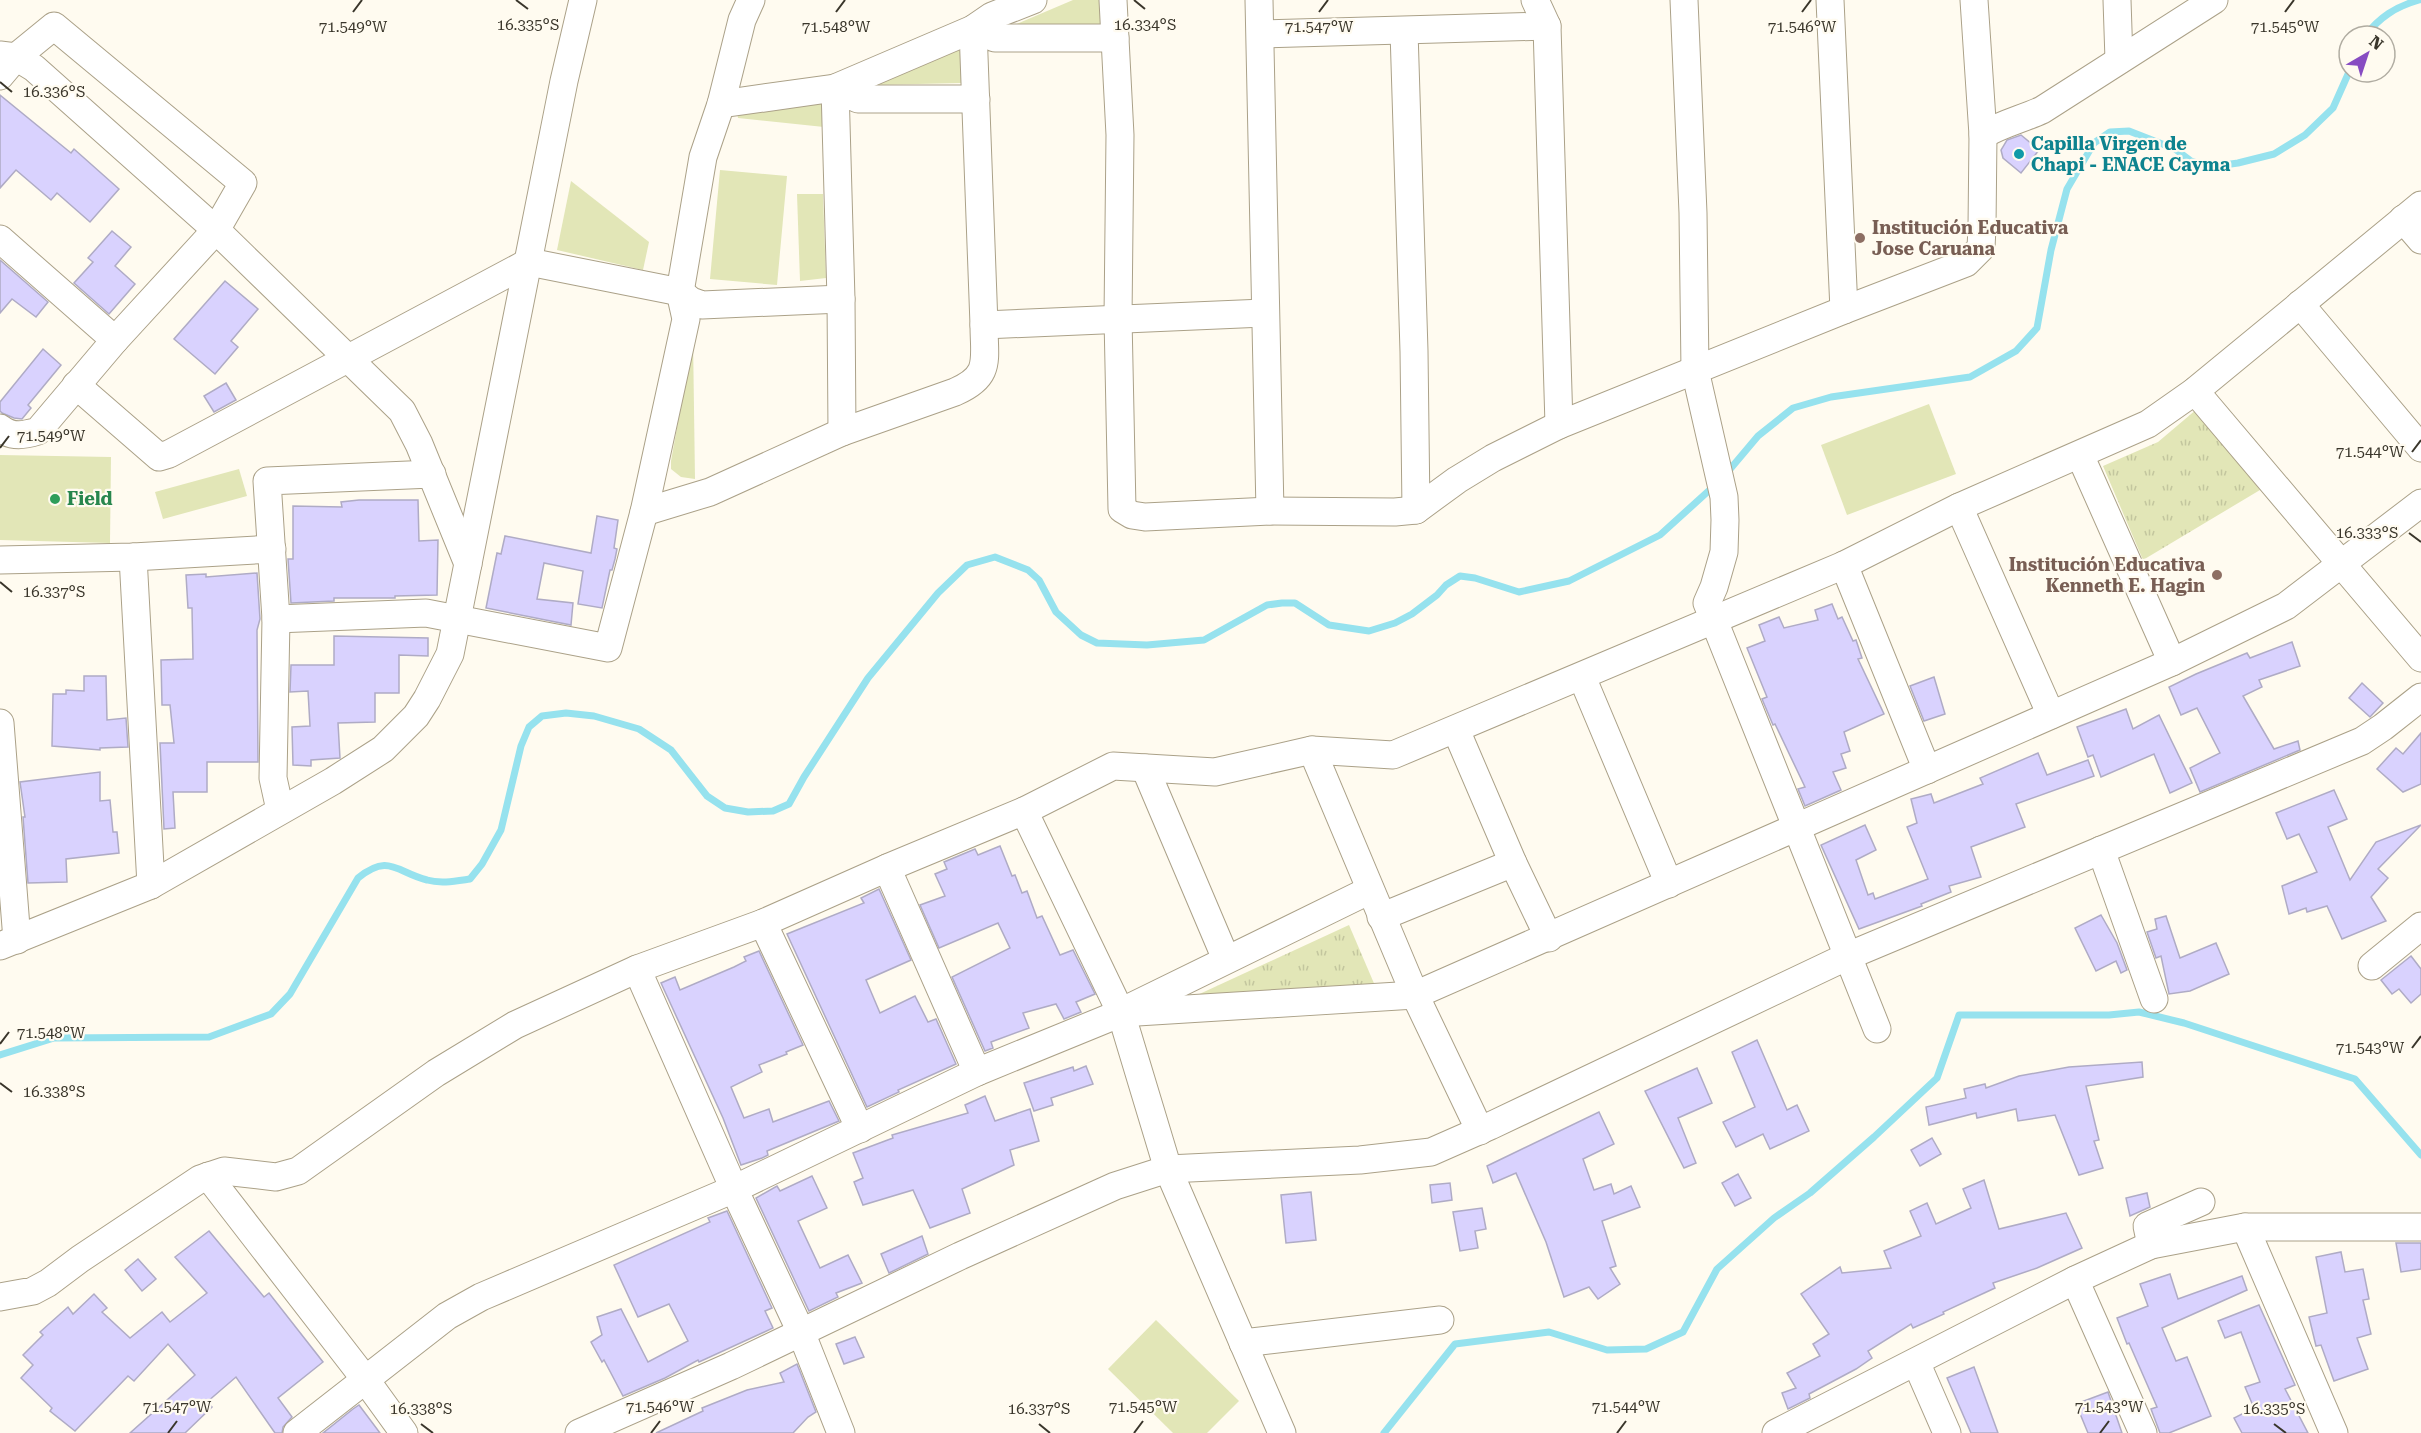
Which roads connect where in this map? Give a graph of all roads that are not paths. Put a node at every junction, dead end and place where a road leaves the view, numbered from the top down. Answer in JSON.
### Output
{"nodes":[{"id":1,"x":583,"y":0,"type":"edge"},
{"id":2,"x":751,"y":0,"type":"edge"},
{"id":3,"x":1033,"y":0,"type":"edge"},
{"id":4,"x":1113,"y":0,"type":"edge"},
{"id":5,"x":1259,"y":0,"type":"edge"},
{"id":6,"x":1535,"y":0,"type":"edge"},
{"id":7,"x":1684,"y":0,"type":"edge"},
{"id":8,"x":1830,"y":0,"type":"edge"},
{"id":9,"x":1974,"y":0,"type":"edge"},
{"id":10,"x":2117,"y":0,"type":"edge"},
{"id":11,"x":2214,"y":0,"type":"edge"},
{"id":12,"x":984,"y":15,"type":"edge"},
{"id":13,"x":1547,"y":26,"type":"junction"},
{"id":14,"x":1404,"y":31,"type":"junction"},
{"id":15,"x":1262,"y":34,"type":"junction"},
{"id":16,"x":1115,"y":38,"type":"junction"},
{"id":17,"x":2119,"y":60,"type":"junction"},
{"id":18,"x":5,"y":63,"type":"edge"},
{"id":19,"x":835,"y":88,"type":"junction"},
{"id":20,"x":976,"y":99,"type":"junction"},
{"id":21,"x":721,"y":104,"type":"junction"},
{"id":22,"x":1983,"y":135,"type":"junction"},
{"id":23,"x":2412,"y":212,"type":"edge"},
{"id":24,"x":216,"y":230,"type":"junction"},
{"id":25,"x":0,"y":238,"type":"edge"},
{"id":26,"x":2421,"y":240,"type":"edge"},
{"id":27,"x":529,"y":262,"type":"junction"},
{"id":28,"x":680,"y":292,"type":"junction"},
{"id":29,"x":841,"y":299,"type":"junction"},
{"id":30,"x":2300,"y":304,"type":"junction"},
{"id":31,"x":1844,"y":310,"type":"junction"},
{"id":32,"x":1264,"y":313,"type":"junction"},
{"id":33,"x":1118,"y":318,"type":"junction"},
{"id":34,"x":984,"y":325,"type":"junction"},
{"id":35,"x":115,"y":340,"type":"junction"},
{"id":36,"x":348,"y":358,"type":"junction"},
{"id":37,"x":1695,"y":370,"type":"junction"},
{"id":38,"x":76,"y":385,"type":"junction"},
{"id":39,"x":2195,"y":391,"type":"junction"},
{"id":40,"x":1559,"y":426,"type":"junction"},
{"id":41,"x":0,"y":428,"type":"edge"},
{"id":42,"x":842,"y":432,"type":"junction"},
{"id":43,"x":2421,"y":448,"type":"edge"},
{"id":44,"x":2080,"y":455,"type":"junction"},
{"id":45,"x":432,"y":474,"type":"junction"},
{"id":46,"x":2421,"y":503,"type":"edge"},
{"id":47,"x":1959,"y":507,"type":"junction"},
{"id":48,"x":1416,"y":510,"type":"junction"},
{"id":49,"x":1270,"y":511,"type":"junction"},
{"id":50,"x":644,"y":512,"type":"junction"},
{"id":51,"x":272,"y":549,"type":"junction"},
{"id":52,"x":133,"y":557,"type":"junction"},
{"id":53,"x":0,"y":560,"type":"edge"},
{"id":54,"x":468,"y":564,"type":"junction"},
{"id":55,"x":1844,"y":565,"type":"junction"},
{"id":56,"x":2342,"y":565,"type":"junction"},
{"id":57,"x":276,"y":619,"type":"junction"},
{"id":58,"x":457,"y":619,"type":"junction"},
{"id":59,"x":1713,"y":619,"type":"junction"},
{"id":60,"x":2421,"y":658,"type":"edge"},
{"id":61,"x":2172,"y":662,"type":"junction"},
{"id":62,"x":1582,"y":677,"type":"junction"},
{"id":63,"x":2421,"y":697,"type":"edge"},
{"id":64,"x":2051,"y":715,"type":"junction"},
{"id":65,"x":0,"y":723,"type":"edge"},
{"id":66,"x":1456,"y":730,"type":"junction"},
{"id":67,"x":1312,"y":750,"type":"junction"},
{"id":68,"x":1145,"y":768,"type":"junction"},
{"id":69,"x":1927,"y":770,"type":"junction"},
{"id":70,"x":280,"y":810,"type":"junction"},
{"id":71,"x":1024,"y":810,"type":"junction"},
{"id":72,"x":1797,"y":825,"type":"junction"},
{"id":73,"x":2102,"y":850,"type":"junction"},
{"id":74,"x":1513,"y":862,"type":"junction"},
{"id":75,"x":886,"y":868,"type":"junction"},
{"id":76,"x":1669,"y":884,"type":"junction"},
{"id":77,"x":151,"y":885,"type":"junction"},
{"id":78,"x":1370,"y":890,"type":"junction"},
{"id":79,"x":1381,"y":917,"type":"junction"},
{"id":80,"x":763,"y":923,"type":"junction"},
{"id":81,"x":2418,"y":935,"type":"edge"},
{"id":82,"x":1549,"y":938,"type":"junction"},
{"id":83,"x":8,"y":943,"type":"edge"},
{"id":84,"x":1848,"y":956,"type":"junction"},
{"id":85,"x":1226,"y":959,"type":"junction"},
{"id":86,"x":2372,"y":966,"type":"dead end"},
{"id":87,"x":637,"y":969,"type":"junction"},
{"id":88,"x":1414,"y":995,"type":"junction"},
{"id":89,"x":2154,"y":999,"type":"dead end"},
{"id":90,"x":1121,"y":1013,"type":"junction"},
{"id":91,"x":1877,"y":1029,"type":"dead end"},
{"id":92,"x":976,"y":1072,"type":"junction"},
{"id":93,"x":860,"y":1129,"type":"junction"},
{"id":94,"x":1480,"y":1131,"type":"junction"},
{"id":95,"x":1168,"y":1169,"type":"junction"},
{"id":96,"x":208,"y":1176,"type":"junction"},
{"id":97,"x":734,"y":1189,"type":"junction"},
{"id":98,"x":2201,"y":1202,"type":"dead end"},
{"id":99,"x":2245,"y":1227,"type":"junction"},
{"id":100,"x":2421,"y":1227,"type":"edge"},
{"id":101,"x":2151,"y":1245,"type":"junction"},
{"id":102,"x":2075,"y":1280,"type":"junction"},
{"id":103,"x":0,"y":1296,"type":"edge"},
{"id":104,"x":1440,"y":1320,"type":"dead end"},
{"id":105,"x":801,"y":1332,"type":"junction"},
{"id":106,"x":1243,"y":1343,"type":"junction"},
{"id":107,"x":1916,"y":1362,"type":"junction"},
{"id":108,"x":365,"y":1379,"type":"junction"},
{"id":109,"x":297,"y":1433,"type":"edge"},
{"id":110,"x":404,"y":1433,"type":"edge"},
{"id":111,"x":579,"y":1433,"type":"edge"},
{"id":112,"x":841,"y":1433,"type":"edge"},
{"id":113,"x":1282,"y":1433,"type":"edge"},
{"id":114,"x":1776,"y":1433,"type":"edge"},
{"id":115,"x":1947,"y":1433,"type":"edge"},
{"id":116,"x":2143,"y":1433,"type":"edge"},
{"id":117,"x":2334,"y":1433,"type":"edge"}],
"edges":[{"from":1,"to":27,"type":"street"},
{"from":2,"to":21,"type":"street"},
{"from":3,"to":12,"type":"street"},
{"from":4,"to":16,"type":"street"},
{"from":5,"to":15,"type":"street"},
{"from":6,"to":13,"type":"street"},
{"from":7,"to":37,"type":"street"},
{"from":8,"to":31,"type":"street"},
{"from":9,"to":22,"type":"street"},
{"from":10,"to":17,"type":"street"},
{"from":11,"to":17,"type":"street"},
{"from":12,"to":16,"type":"street"},
{"from":12,"to":19,"type":"street"},
{"from":12,"to":20,"type":"street"},
{"from":13,"to":14,"type":"street"},
{"from":13,"to":40,"type":"street"},
{"from":14,"to":15,"type":"street"},
{"from":14,"to":48,"type":"street"},
{"from":15,"to":32,"type":"street"},
{"from":16,"to":33,"type":"street"},
{"from":17,"to":22,"type":"street"},
{"from":18,"to":24,"type":"street"},
{"from":18,"to":24,"type":"street"},
{"from":19,"to":20,"type":"street"},
{"from":19,"to":21,"type":"street"},
{"from":19,"to":29,"type":"street"},
{"from":20,"to":34,"type":"street"},
{"from":21,"to":28,"type":"street"},
{"from":22,"to":31,"type":"street"},
{"from":23,"to":26,"type":"street"},
{"from":23,"to":30,"type":"street"},
{"from":24,"to":35,"type":"street"},
{"from":24,"to":36,"type":"street"},
{"from":25,"to":35,"type":"street"},
{"from":27,"to":28,"type":"street"},
{"from":27,"to":36,"type":"street"},
{"from":27,"to":54,"type":"street"},
{"from":28,"to":29,"type":"street"},
{"from":28,"to":50,"type":"street"},
{"from":29,"to":42,"type":"street"},
{"from":30,"to":39,"type":"street"},
{"from":30,"to":43,"type":"street"},
{"from":31,"to":37,"type":"street"},
{"from":32,"to":33,"type":"street"},
{"from":32,"to":49,"type":"street"},
{"from":33,"to":34,"type":"street"},
{"from":33,"to":49,"type":"street"},
{"from":34,"to":42,"type":"street"},
{"from":35,"to":38,"type":"street"},
{"from":36,"to":38,"type":"street"},
{"from":36,"to":45,"type":"street"},
{"from":37,"to":40,"type":"street"},
{"from":37,"to":59,"type":"street"},
{"from":38,"to":41,"type":"street"},
{"from":39,"to":44,"type":"street"},
{"from":39,"to":56,"type":"street"},
{"from":40,"to":48,"type":"street"},
{"from":42,"to":50,"type":"street"},
{"from":44,"to":47,"type":"street"},
{"from":44,"to":61,"type":"street"},
{"from":45,"to":51,"type":"street"},
{"from":45,"to":54,"type":"street"},
{"from":46,"to":56,"type":"street"},
{"from":47,"to":55,"type":"street"},
{"from":47,"to":64,"type":"street"},
{"from":48,"to":49,"type":"street"},
{"from":50,"to":58,"type":"street"},
{"from":51,"to":52,"type":"street"},
{"from":51,"to":57,"type":"street"},
{"from":52,"to":53,"type":"street"},
{"from":52,"to":77,"type":"street"},
{"from":54,"to":58,"type":"street"},
{"from":55,"to":59,"type":"street"},
{"from":55,"to":69,"type":"street"},
{"from":56,"to":60,"type":"street"},
{"from":56,"to":61,"type":"street"},
{"from":57,"to":58,"type":"street"},
{"from":57,"to":70,"type":"street"},
{"from":58,"to":70,"type":"street"},
{"from":59,"to":62,"type":"street"},
{"from":59,"to":72,"type":"street"},
{"from":61,"to":64,"type":"street"},
{"from":62,"to":66,"type":"street"},
{"from":62,"to":76,"type":"street"},
{"from":63,"to":73,"type":"street"},
{"from":64,"to":69,"type":"street"},
{"from":65,"to":83,"type":"street"},
{"from":66,"to":67,"type":"street"},
{"from":66,"to":74,"type":"street"},
{"from":67,"to":68,"type":"street"},
{"from":67,"to":78,"type":"street"},
{"from":68,"to":71,"type":"street"},
{"from":68,"to":85,"type":"street"},
{"from":69,"to":72,"type":"street"},
{"from":70,"to":77,"type":"street"},
{"from":71,"to":75,"type":"street"},
{"from":71,"to":90,"type":"street"},
{"from":72,"to":76,"type":"street"},
{"from":72,"to":84,"type":"street"},
{"from":73,"to":84,"type":"street"},
{"from":73,"to":89,"type":"street"},
{"from":74,"to":79,"type":"street"},
{"from":74,"to":82,"type":"street"},
{"from":75,"to":80,"type":"street"},
{"from":75,"to":92,"type":"street"},
{"from":76,"to":82,"type":"street"},
{"from":77,"to":83,"type":"street"},
{"from":78,"to":79,"type":"street"},
{"from":78,"to":85,"type":"street"},
{"from":79,"to":88,"type":"street"},
{"from":80,"to":87,"type":"street"},
{"from":80,"to":93,"type":"street"},
{"from":81,"to":86,"type":"street"},
{"from":82,"to":88,"type":"street"},
{"from":84,"to":91,"type":"street"},
{"from":84,"to":94,"type":"street"},
{"from":85,"to":90,"type":"street"},
{"from":87,"to":96,"type":"street"},
{"from":87,"to":97,"type":"street"},
{"from":88,"to":90,"type":"street"},
{"from":88,"to":94,"type":"street"},
{"from":90,"to":92,"type":"street"},
{"from":90,"to":95,"type":"street"},
{"from":92,"to":93,"type":"street"},
{"from":93,"to":97,"type":"street"},
{"from":94,"to":95,"type":"street"},
{"from":95,"to":105,"type":"street"},
{"from":95,"to":106,"type":"street"},
{"from":96,"to":103,"type":"street"},
{"from":96,"to":108,"type":"street"},
{"from":97,"to":105,"type":"street"},
{"from":97,"to":108,"type":"street"},
{"from":98,"to":101,"type":"street"},
{"from":99,"to":100,"type":"street"},
{"from":99,"to":101,"type":"street"},
{"from":99,"to":117,"type":"street"},
{"from":101,"to":102,"type":"street"},
{"from":102,"to":107,"type":"street"},
{"from":102,"to":116,"type":"street"},
{"from":104,"to":106,"type":"street"},
{"from":105,"to":111,"type":"street"},
{"from":105,"to":112,"type":"street"},
{"from":106,"to":113,"type":"street"},
{"from":107,"to":114,"type":"street"},
{"from":107,"to":115,"type":"street"},
{"from":108,"to":109,"type":"street"},
{"from":108,"to":110,"type":"street"}]}
